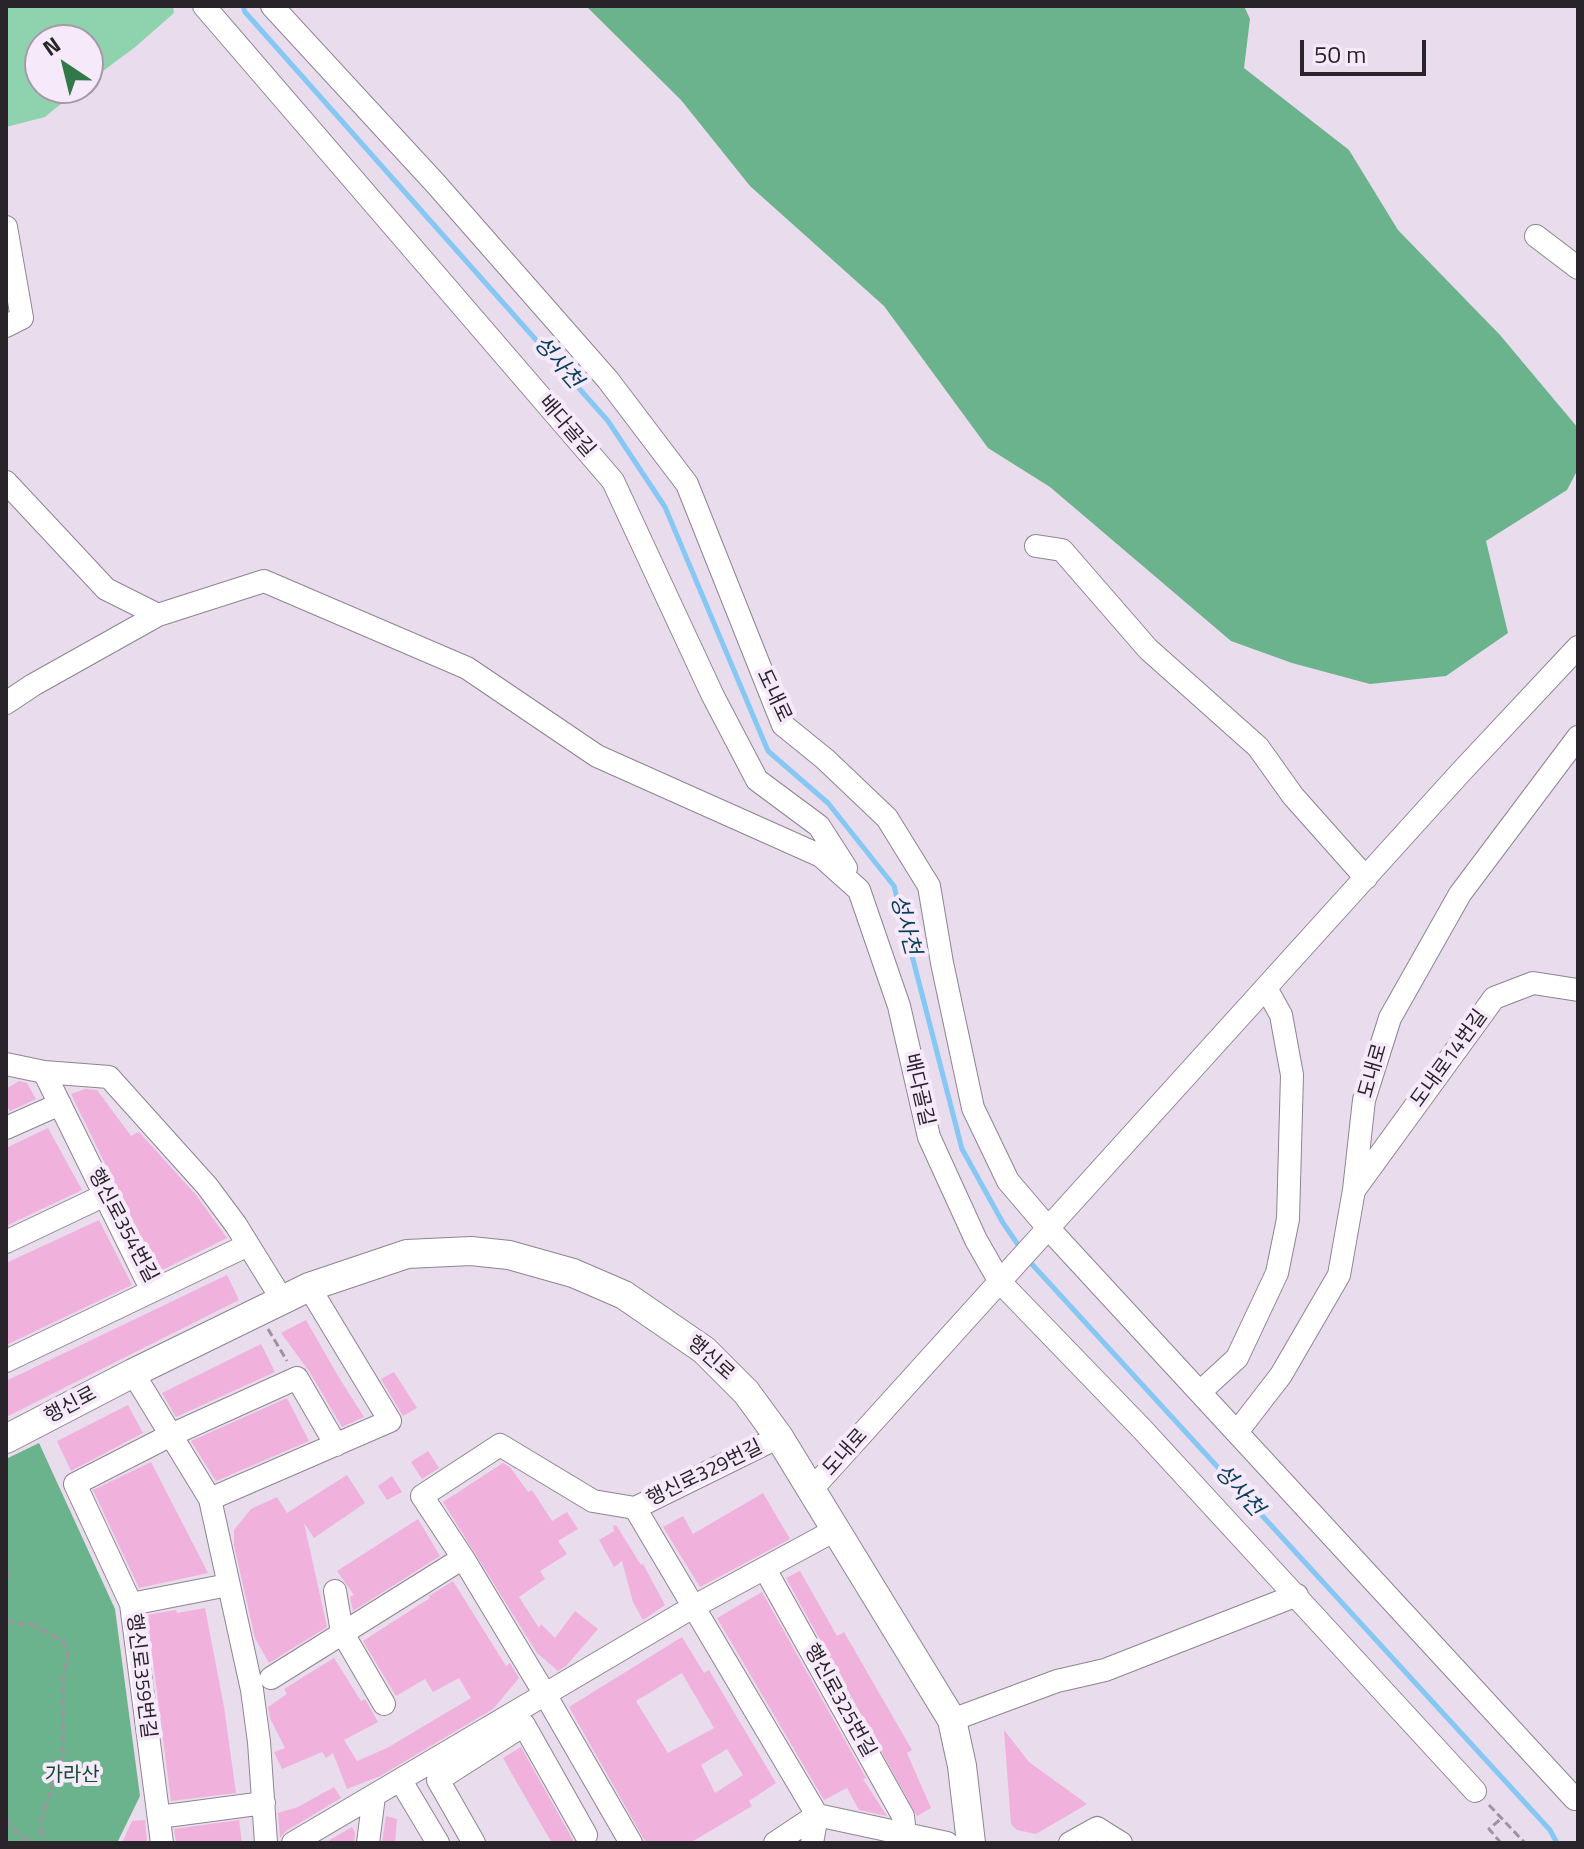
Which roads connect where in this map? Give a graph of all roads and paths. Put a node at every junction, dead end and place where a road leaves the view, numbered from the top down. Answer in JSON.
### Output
{"nodes":[{"id":1,"x":204,"y":6,"type":"edge"},
{"id":2,"x":272,"y":6,"type":"edge"},
{"id":3,"x":6,"y":227,"type":"edge"},
{"id":4,"x":1536,"y":236,"type":"dead end"},
{"id":5,"x":1578,"y":268,"type":"edge"},
{"id":6,"x":6,"y":326,"type":"edge"},
{"id":7,"x":6,"y":482,"type":"edge"},
{"id":8,"x":1036,"y":546,"type":"dead end"},
{"id":9,"x":158,"y":615,"type":"junction"},
{"id":10,"x":1578,"y":647,"type":"edge"},
{"id":11,"x":6,"y":703,"type":"edge"},
{"id":12,"x":1578,"y":737,"type":"edge"},
{"id":13,"x":1366,"y":878,"type":"junction"},
{"id":14,"x":859,"y":890,"type":"junction"},
{"id":15,"x":1266,"y":988,"type":"junction"},
{"id":16,"x":1578,"y":990,"type":"edge"},
{"id":17,"x":6,"y":1064,"type":"edge"},
{"id":18,"x":44,"y":1072,"type":"junction"},
{"id":19,"x":60,"y":1104,"type":"junction"},
{"id":20,"x":6,"y":1128,"type":"edge"},
{"id":21,"x":1354,"y":1190,"type":"junction"},
{"id":22,"x":105,"y":1195,"type":"junction"},
{"id":23,"x":1045,"y":1233,"type":"junction"},
{"id":24,"x":6,"y":1242,"type":"edge"},
{"id":25,"x":248,"y":1245,"type":"junction"},
{"id":26,"x":1004,"y":1278,"type":"junction"},
{"id":27,"x":309,"y":1287,"type":"junction"},
{"id":28,"x":152,"y":1291,"type":"junction"},
{"id":29,"x":283,"y":1301,"type":"junction"},
{"id":30,"x":265,"y":1324,"type":"dead end"},
{"id":31,"x":6,"y":1361,"type":"edge"},
{"id":32,"x":133,"y":1373,"type":"junction"},
{"id":33,"x":297,"y":1378,"type":"junction"},
{"id":34,"x":1200,"y":1392,"type":"junction"},
{"id":35,"x":1237,"y":1432,"type":"junction"},
{"id":36,"x":171,"y":1435,"type":"junction"},
{"id":37,"x":779,"y":1437,"type":"junction"},
{"id":38,"x":6,"y":1439,"type":"edge"},
{"id":39,"x":336,"y":1445,"type":"junction"},
{"id":40,"x":812,"y":1489,"type":"junction"},
{"id":41,"x":210,"y":1499,"type":"junction"},
{"id":42,"x":635,"y":1508,"type":"junction"},
{"id":43,"x":837,"y":1529,"type":"junction"},
{"id":44,"x":463,"y":1558,"type":"junction"},
{"id":45,"x":11,"y":1567,"type":"dead end"},
{"id":46,"x":765,"y":1569,"type":"junction"},
{"id":47,"x":6,"y":1579,"type":"edge"},
{"id":48,"x":228,"y":1585,"type":"junction"},
{"id":49,"x":335,"y":1591,"type":"dead end"},
{"id":50,"x":1297,"y":1595,"type":"junction"},
{"id":51,"x":131,"y":1604,"type":"junction"},
{"id":52,"x":693,"y":1607,"type":"junction"},
{"id":53,"x":6,"y":1621,"type":"edge"},
{"id":54,"x":342,"y":1632,"type":"junction"},
{"id":55,"x":271,"y":1678,"type":"dead end"},
{"id":56,"x":546,"y":1696,"type":"junction"},
{"id":57,"x":384,"y":1704,"type":"dead end"},
{"id":58,"x":952,"y":1720,"type":"junction"},
{"id":59,"x":401,"y":1781,"type":"junction"},
{"id":60,"x":1475,"y":1791,"type":"joint"},
{"id":61,"x":374,"y":1796,"type":"junction"},
{"id":62,"x":1578,"y":1797,"type":"edge"},
{"id":63,"x":264,"y":1803,"type":"junction"},
{"id":64,"x":817,"y":1815,"type":"junction"},
{"id":65,"x":159,"y":1817,"type":"junction"},
{"id":66,"x":1502,"y":1818,"type":"junction"},
{"id":67,"x":6,"y":1819,"type":"edge"},
{"id":68,"x":586,"y":1835,"type":"dead end"},
{"id":69,"x":904,"y":1839,"type":"edge"},
{"id":70,"x":31,"y":1843,"type":"edge"},
{"id":71,"x":43,"y":1843,"type":"edge"},
{"id":72,"x":162,"y":1843,"type":"edge"},
{"id":73,"x":266,"y":1843,"type":"edge"},
{"id":74,"x":293,"y":1843,"type":"edge"},
{"id":75,"x":368,"y":1843,"type":"edge"},
{"id":76,"x":438,"y":1843,"type":"edge"},
{"id":77,"x":474,"y":1843,"type":"edge"},
{"id":78,"x":631,"y":1843,"type":"edge"},
{"id":79,"x":775,"y":1843,"type":"edge"},
{"id":80,"x":812,"y":1843,"type":"edge"},
{"id":81,"x":947,"y":1843,"type":"edge"},
{"id":82,"x":971,"y":1843,"type":"edge"},
{"id":83,"x":1070,"y":1843,"type":"edge"},
{"id":84,"x":1121,"y":1843,"type":"edge"},
{"id":85,"x":1501,"y":1843,"type":"edge"},
{"id":86,"x":1525,"y":1843,"type":"edge"}],
"edges":[{"from":1,"to":14,"type":"street","name":"배다골길"},
{"from":2,"to":23,"type":"street","name":"도내로"},
{"from":3,"to":6,"type":"street"},
{"from":4,"to":5,"type":"street"},
{"from":7,"to":9,"type":"street"},
{"from":8,"to":13,"type":"street"},
{"from":9,"to":11,"type":"street","name":"배다골길"},
{"from":9,"to":14,"type":"street","name":"배다골길"},
{"from":10,"to":13,"type":"street"},
{"from":12,"to":21,"type":"street","name":"도내로"},
{"from":13,"to":15,"type":"street"},
{"from":14,"to":26,"type":"street","name":"배다골길"},
{"from":15,"to":23,"type":"street"},
{"from":15,"to":34,"type":"street"},
{"from":16,"to":21,"type":"street","name":"도내로14번길"},
{"from":17,"to":18,"type":"street"},
{"from":18,"to":19,"type":"street","name":"행신로354번길"},
{"from":18,"to":25,"type":"street"},
{"from":19,"to":20,"type":"street"},
{"from":19,"to":22,"type":"street","name":"행신로354번길"},
{"from":21,"to":35,"type":"street","name":"도내로"},
{"from":22,"to":24,"type":"street"},
{"from":22,"to":28,"type":"street","name":"행신로354번길"},
{"from":23,"to":26,"type":"street","name":"도내로"},
{"from":23,"to":34,"type":"street","name":"도내로"},
{"from":25,"to":28,"type":"street","name":"행신로354번길"},
{"from":25,"to":29,"type":"street"},
{"from":26,"to":40,"type":"street","name":"도내로"},
{"from":26,"to":50,"type":"street","name":"배다골길"},
{"from":27,"to":29,"type":"main road","name":"행신로"},
{"from":27,"to":37,"type":"main road","name":"행신로"},
{"from":27,"to":39,"type":"street"},
{"from":28,"to":31,"type":"street"},
{"from":29,"to":32,"type":"main road","name":"행신로"},
{"from":30,"to":33,"type":"path"},
{"from":32,"to":36,"type":"street"},
{"from":32,"to":38,"type":"main road","name":"행신로"},
{"from":33,"to":36,"type":"street","name":"행신로359번길"},
{"from":33,"to":39,"type":"street"},
{"from":34,"to":35,"type":"street","name":"도내로"},
{"from":35,"to":62,"type":"street","name":"도내로"},
{"from":36,"to":41,"type":"street"},
{"from":36,"to":51,"type":"street","name":"행신로359번길"},
{"from":37,"to":40,"type":"main road","name":"행신로"},
{"from":37,"to":42,"type":"street","name":"행신로329번길"},
{"from":39,"to":41,"type":"street"},
{"from":40,"to":43,"type":"main road","name":"행신로"},
{"from":41,"to":48,"type":"street"},
{"from":42,"to":44,"type":"street","name":"행신로329번길"},
{"from":42,"to":52,"type":"street"},
{"from":43,"to":46,"type":"street"},
{"from":43,"to":58,"type":"main road","name":"행신로"},
{"from":44,"to":54,"type":"street"},
{"from":44,"to":56,"type":"street"},
{"from":45,"to":47,"type":"path"},
{"from":46,"to":52,"type":"street"},
{"from":46,"to":69,"type":"street","name":"행신로325번길"},
{"from":48,"to":51,"type":"street"},
{"from":48,"to":63,"type":"street"},
{"from":49,"to":54,"type":"street"},
{"from":50,"to":58,"type":"street"},
{"from":50,"to":60,"type":"street","name":"배다골길"},
{"from":51,"to":65,"type":"street","name":"행신로359번길"},
{"from":52,"to":56,"type":"street"},
{"from":52,"to":64,"type":"street"},
{"from":53,"to":71,"type":"path"},
{"from":54,"to":55,"type":"street"},
{"from":54,"to":57,"type":"street"},
{"from":56,"to":59,"type":"street"},
{"from":56,"to":78,"type":"street"},
{"from":58,"to":82,"type":"main road","name":"행신로"},
{"from":59,"to":61,"type":"street"},
{"from":59,"to":76,"type":"street"},
{"from":60,"to":66,"type":"path"},
{"from":61,"to":74,"type":"street"},
{"from":61,"to":75,"type":"street"},
{"from":63,"to":65,"type":"street"},
{"from":63,"to":73,"type":"street"},
{"from":64,"to":69,"type":"street"},
{"from":64,"to":79,"type":"street"},
{"from":64,"to":80,"type":"street"},
{"from":65,"to":72,"type":"street","name":"행신로359번길"},
{"from":66,"to":85,"type":"path"},
{"from":66,"to":86,"type":"path"},
{"from":67,"to":70,"type":"path"},
{"from":68,"to":77,"type":"street"},
{"from":69,"to":81,"type":"street"},
{"from":83,"to":84,"type":"street"}]}
